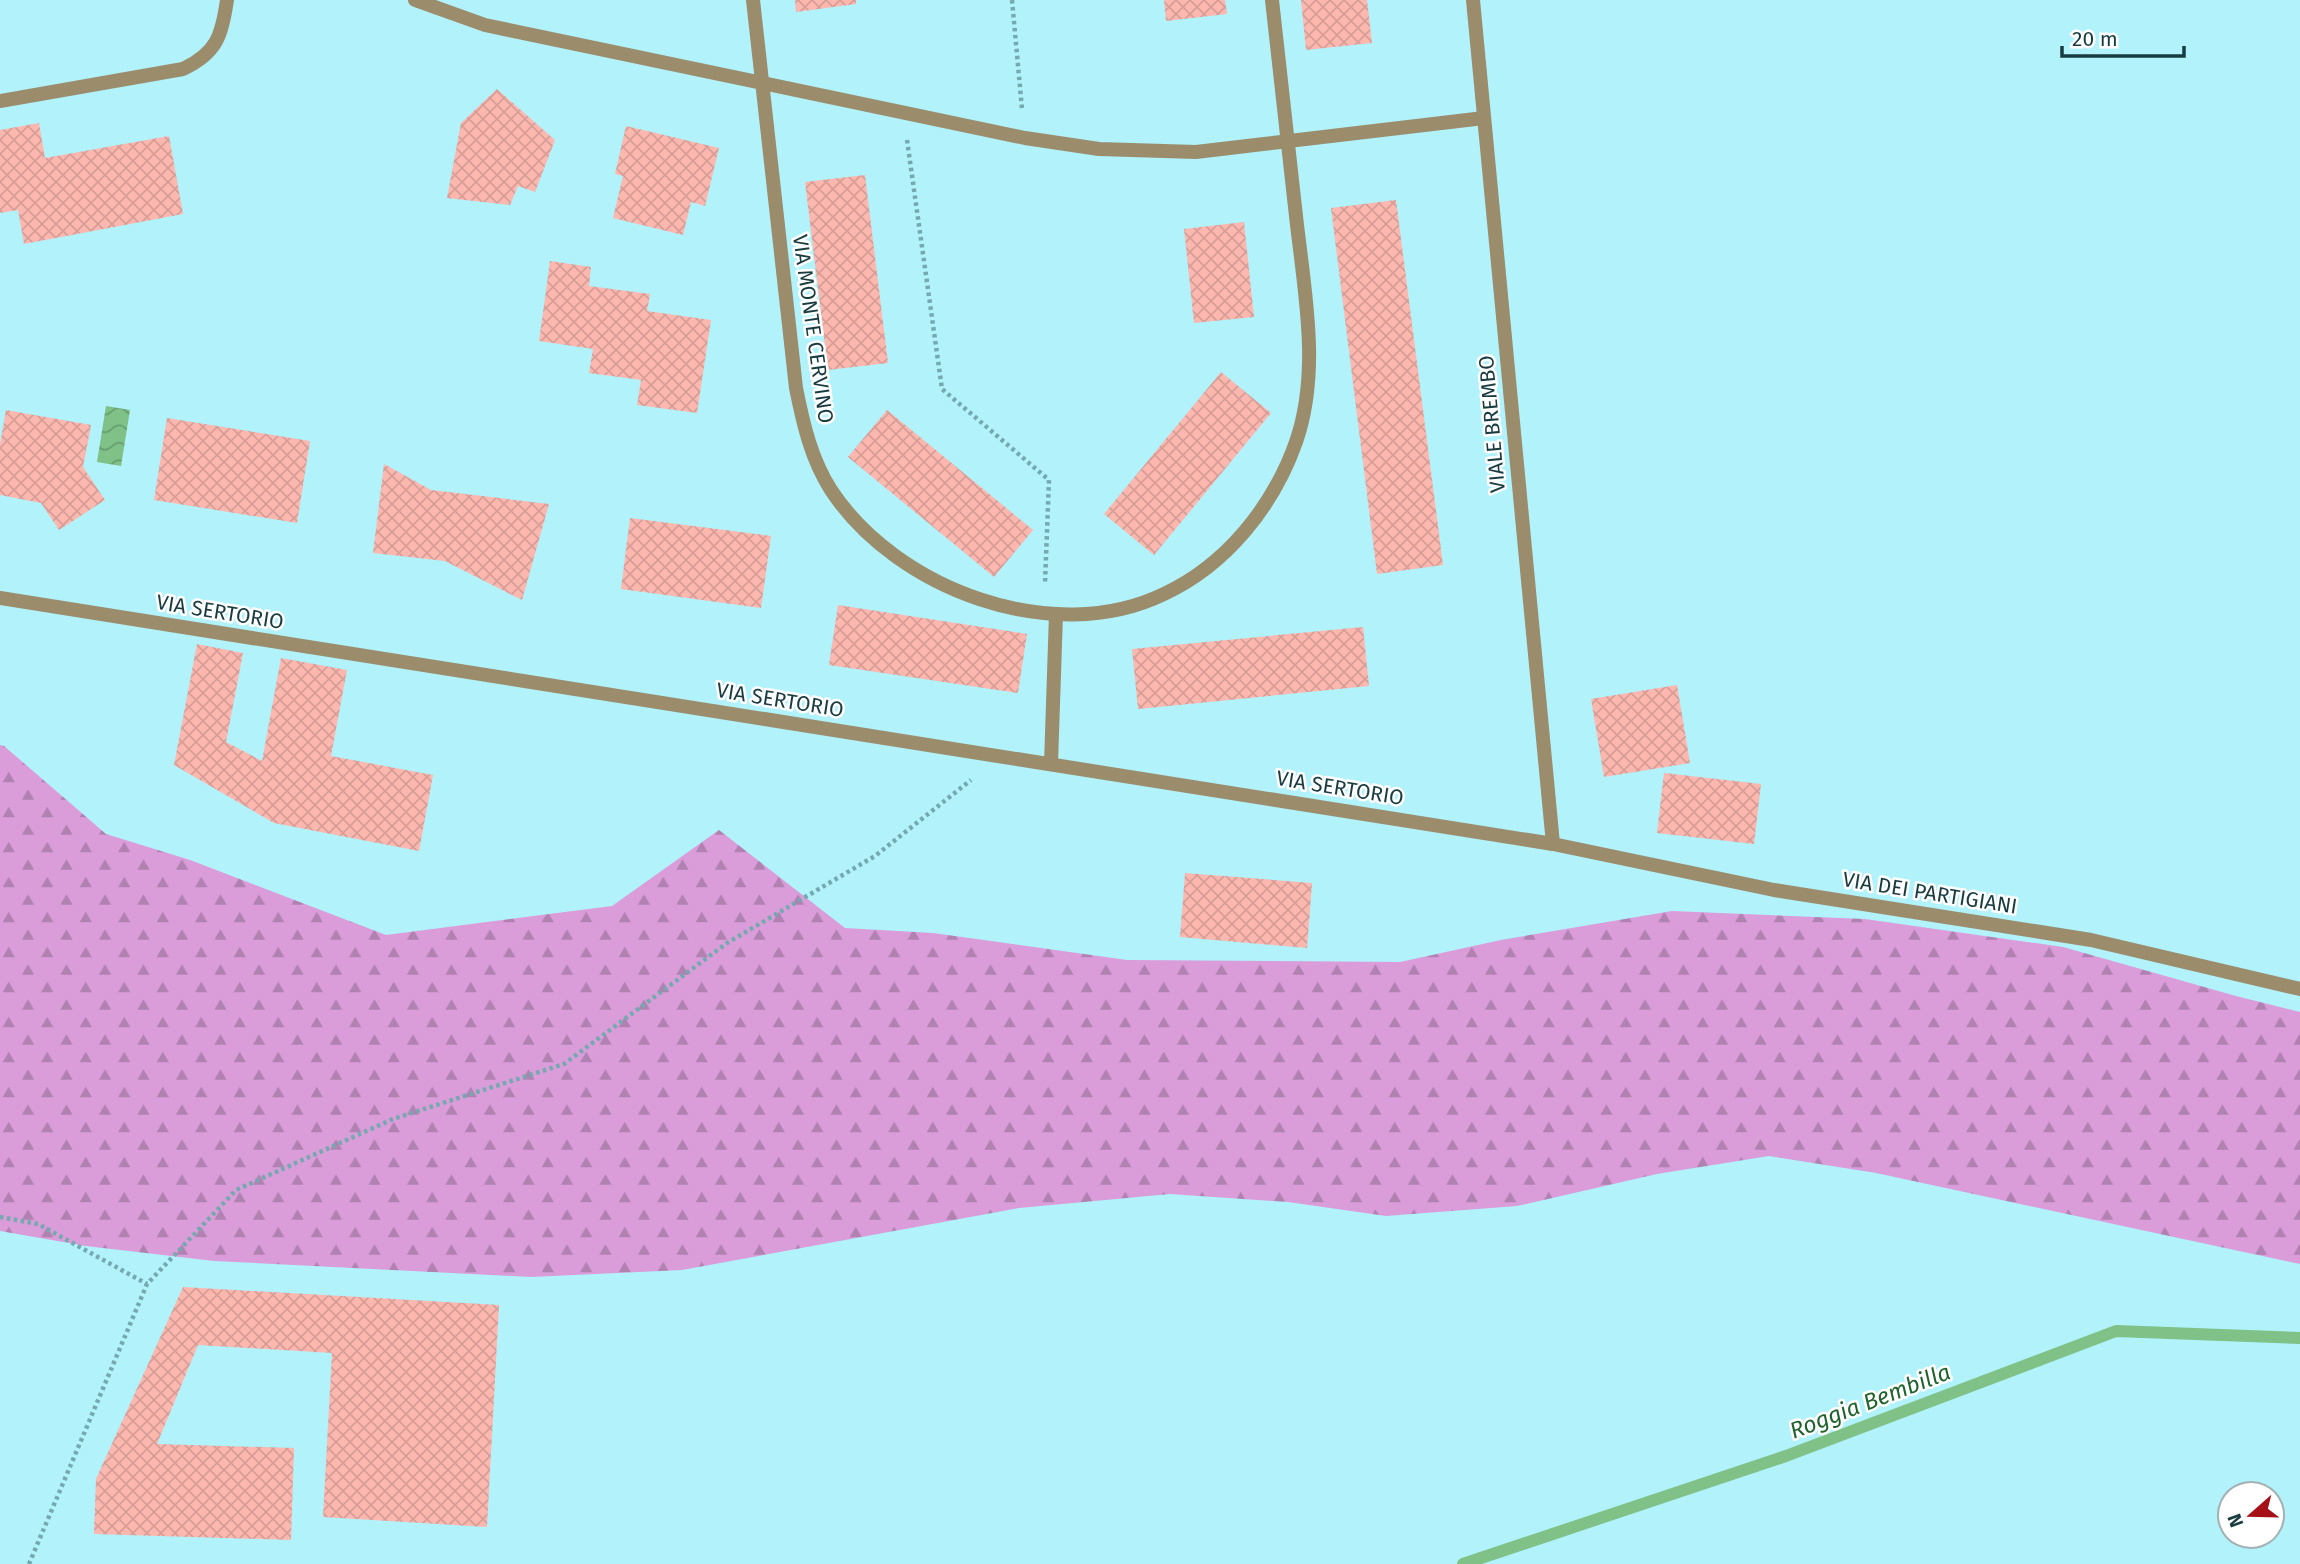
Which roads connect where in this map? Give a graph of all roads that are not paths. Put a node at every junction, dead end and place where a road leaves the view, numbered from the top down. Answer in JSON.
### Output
{"nodes":[{"id":1,"x":227,"y":0,"type":"edge"},
{"id":2,"x":415,"y":0,"type":"edge"},
{"id":3,"x":753,"y":0,"type":"edge"},
{"id":4,"x":1272,"y":0,"type":"edge"},
{"id":5,"x":1473,"y":0,"type":"edge"},
{"id":6,"x":761,"y":81,"type":"junction"},
{"id":7,"x":0,"y":101,"type":"edge"},
{"id":8,"x":1484,"y":118,"type":"junction"},
{"id":9,"x":1288,"y":143,"type":"junction"},
{"id":10,"x":0,"y":598,"type":"edge"},
{"id":11,"x":1050,"y":613,"type":"junction"},
{"id":12,"x":1051,"y":764,"type":"junction"},
{"id":13,"x":1553,"y":844,"type":"junction"},
{"id":14,"x":2300,"y":989,"type":"edge"}],
"edges":[{"from":1,"to":7,"type":"street"},
{"from":2,"to":6,"type":"street"},
{"from":3,"to":6,"type":"street","name":"VIA MONTE CERVINO"},
{"from":4,"to":9,"type":"street","name":"VIA MONTE CERVINO"},
{"from":5,"to":8,"type":"street","name":"VIALE BREMBO"},
{"from":6,"to":9,"type":"street"},
{"from":6,"to":11,"type":"street","name":"VIA MONTE CERVINO"},
{"from":8,"to":9,"type":"street"},
{"from":8,"to":13,"type":"street","name":"VIALE BREMBO"},
{"from":9,"to":11,"type":"street","name":"VIA MONTE CERVINO"},
{"from":10,"to":12,"type":"street","name":"VIA SERTORIO"},
{"from":11,"to":12,"type":"street"},
{"from":12,"to":13,"type":"street","name":"VIA SERTORIO"},
{"from":13,"to":14,"type":"street","name":"VIA DEI PARTIGIANI"}]}
